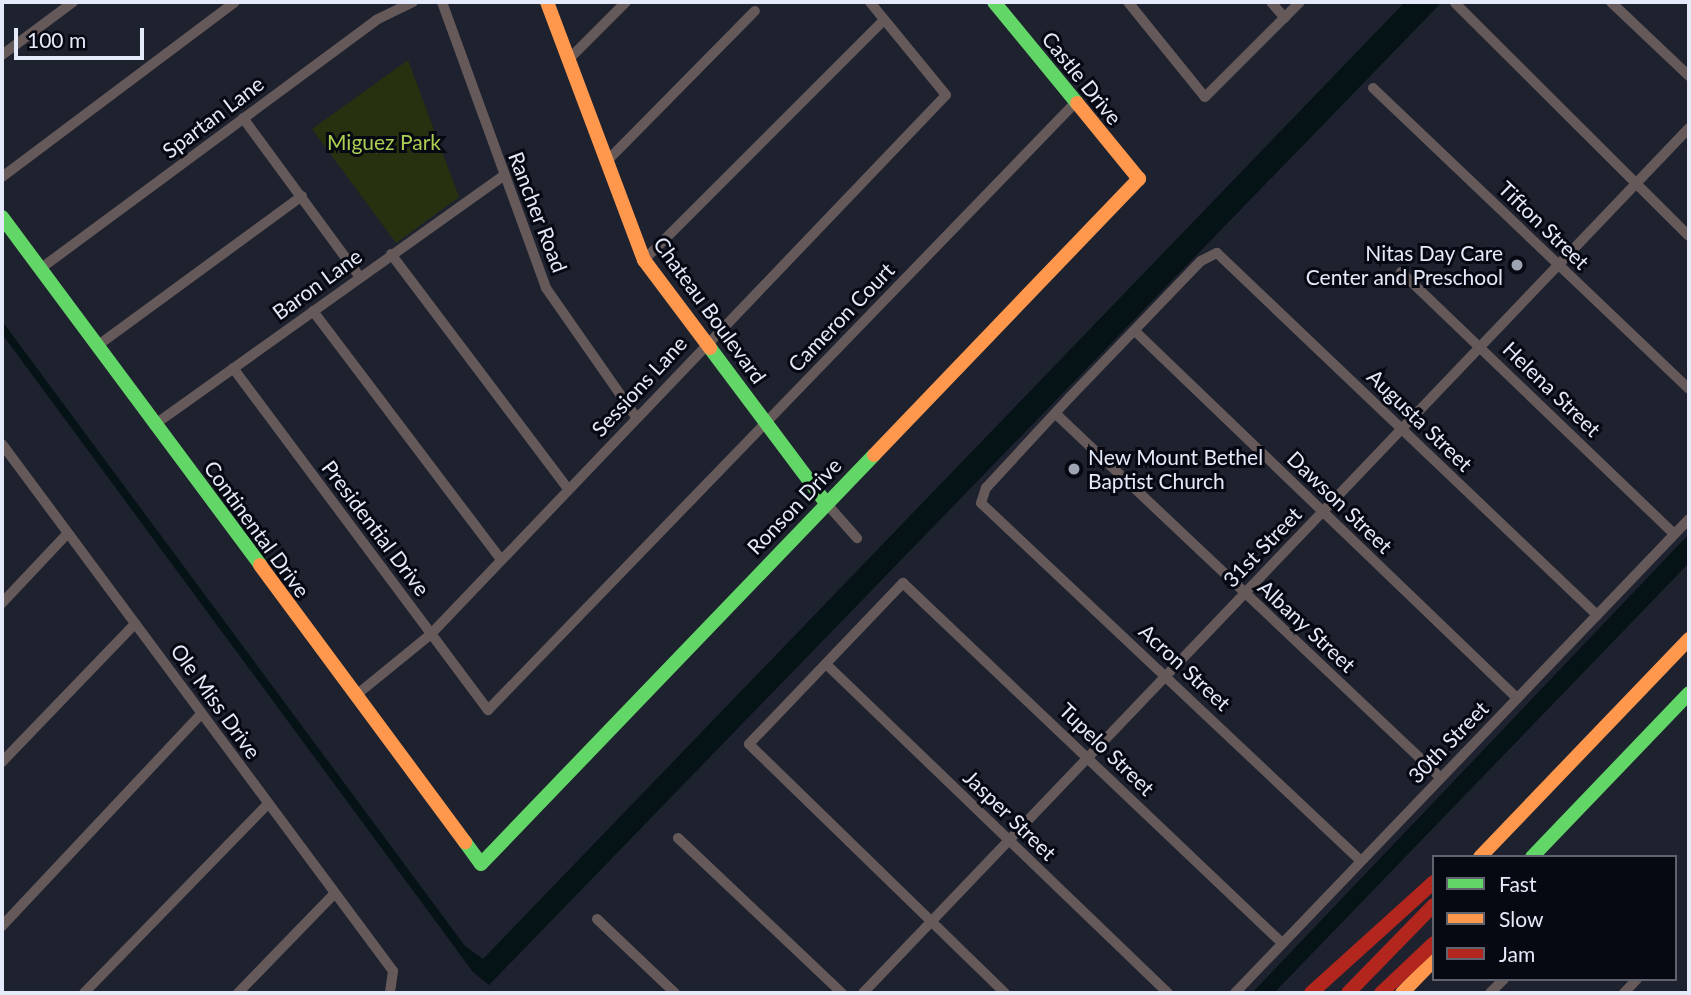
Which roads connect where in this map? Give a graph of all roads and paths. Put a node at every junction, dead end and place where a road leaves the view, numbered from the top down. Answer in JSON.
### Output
{"nodes":[{"id":1,"x":73,"y":2,"type":"edge"},
{"id":2,"x":235,"y":2,"type":"edge"},
{"id":3,"x":413,"y":2,"type":"edge"},
{"id":4,"x":442,"y":2,"type":"edge"},
{"id":5,"x":548,"y":2,"type":"edge"},
{"id":6,"x":626,"y":2,"type":"edge"},
{"id":7,"x":870,"y":2,"type":"edge"},
{"id":8,"x":994,"y":2,"type":"edge"},
{"id":9,"x":1128,"y":2,"type":"edge"},
{"id":10,"x":1271,"y":2,"type":"edge"},
{"id":11,"x":1300,"y":2,"type":"edge"},
{"id":12,"x":1611,"y":2,"type":"edge"},
{"id":13,"x":1455,"y":3,"type":"edge"},
{"id":14,"x":755,"y":11,"type":"dead end"},
{"id":15,"x":1285,"y":18,"type":"junction"},
{"id":16,"x":884,"y":20,"type":"junction"},
{"id":17,"x":2,"y":55,"type":"edge"},
{"id":18,"x":568,"y":60,"type":"junction"},
{"id":19,"x":1689,"y":76,"type":"edge"},
{"id":20,"x":1373,"y":88,"type":"dead end"},
{"id":21,"x":1075,"y":103,"type":"junction"},
{"id":22,"x":243,"y":118,"type":"junction"},
{"id":23,"x":1689,"y":128,"type":"edge"},
{"id":24,"x":606,"y":162,"type":"junction"},
{"id":25,"x":503,"y":176,"type":"junction"},
{"id":26,"x":2,"y":177,"type":"edge"},
{"id":27,"x":1139,"y":179,"type":"joint"},
{"id":28,"x":1636,"y":184,"type":"junction"},
{"id":29,"x":302,"y":196,"type":"junction"},
{"id":30,"x":2,"y":217,"type":"edge"},
{"id":31,"x":1689,"y":236,"type":"edge"},
{"id":32,"x":391,"y":254,"type":"junction"},
{"id":33,"x":644,"y":260,"type":"junction"},
{"id":34,"x":1558,"y":265,"type":"junction"},
{"id":35,"x":40,"y":269,"type":"junction"},
{"id":36,"x":1401,"y":272,"type":"dead end"},
{"id":37,"x":360,"y":276,"type":"junction"},
{"id":38,"x":313,"y":311,"type":"junction"},
{"id":39,"x":1137,"y":334,"type":"junction"},
{"id":40,"x":706,"y":343,"type":"junction"},
{"id":41,"x":97,"y":346,"type":"junction"},
{"id":42,"x":1480,"y":347,"type":"junction"},
{"id":43,"x":233,"y":368,"type":"junction"},
{"id":44,"x":1689,"y":389,"type":"edge"},
{"id":45,"x":1058,"y":415,"type":"junction"},
{"id":46,"x":636,"y":418,"type":"junction"},
{"id":47,"x":765,"y":422,"type":"junction"},
{"id":48,"x":154,"y":425,"type":"junction"},
{"id":49,"x":1402,"y":429,"type":"junction"},
{"id":50,"x":2,"y":445,"type":"edge"},
{"id":51,"x":568,"y":489,"type":"junction"},
{"id":52,"x":826,"y":503,"type":"junction"},
{"id":53,"x":1322,"y":512,"type":"junction"},
{"id":54,"x":1689,"y":519,"type":"edge"},
{"id":55,"x":68,"y":533,"type":"junction"},
{"id":56,"x":1674,"y":534,"type":"junction"},
{"id":57,"x":857,"y":538,"type":"dead end"},
{"id":58,"x":501,"y":560,"type":"junction"},
{"id":59,"x":1244,"y":594,"type":"junction"},
{"id":60,"x":2,"y":603,"type":"edge"},
{"id":61,"x":1597,"y":615,"type":"junction"},
{"id":62,"x":135,"y":624,"type":"junction"},
{"id":63,"x":431,"y":634,"type":"junction"},
{"id":64,"x":1689,"y":639,"type":"edge"},
{"id":65,"x":826,"y":664,"type":"junction"},
{"id":66,"x":1167,"y":675,"type":"junction"},
{"id":67,"x":1689,"y":693,"type":"edge"},
{"id":68,"x":355,"y":696,"type":"junction"},
{"id":69,"x":1517,"y":698,"type":"junction"},
{"id":70,"x":488,"y":710,"type":"joint"},
{"id":71,"x":201,"y":714,"type":"junction"},
{"id":72,"x":1088,"y":757,"type":"junction"},
{"id":73,"x":2,"y":762,"type":"edge"},
{"id":74,"x":1440,"y":778,"type":"junction"},
{"id":75,"x":1544,"y":791,"type":"junction"},
{"id":76,"x":268,"y":804,"type":"junction"},
{"id":77,"x":678,"y":838,"type":"dead end"},
{"id":78,"x":1010,"y":841,"type":"junction"},
{"id":79,"x":1466,"y":855,"type":"edge"},
{"id":80,"x":1482,"y":855,"type":"edge"},
{"id":81,"x":1532,"y":855,"type":"edge"},
{"id":82,"x":1361,"y":861,"type":"junction"},
{"id":83,"x":481,"y":864,"type":"joint"},
{"id":84,"x":1432,"y":884,"type":"edge"},
{"id":85,"x":335,"y":893,"type":"junction"},
{"id":86,"x":1432,"y":907,"type":"edge"},
{"id":87,"x":597,"y":919,"type":"dead end"},
{"id":88,"x":931,"y":923,"type":"junction"},
{"id":89,"x":2,"y":926,"type":"edge"},
{"id":90,"x":1282,"y":943,"type":"junction"},
{"id":91,"x":1432,"y":945,"type":"edge"},
{"id":92,"x":1432,"y":962,"type":"edge"},
{"id":93,"x":84,"y":993,"type":"edge"},
{"id":94,"x":238,"y":993,"type":"edge"},
{"id":95,"x":390,"y":993,"type":"edge"},
{"id":96,"x":675,"y":993,"type":"edge"},
{"id":97,"x":842,"y":993,"type":"edge"},
{"id":98,"x":863,"y":993,"type":"edge"},
{"id":99,"x":1005,"y":993,"type":"edge"},
{"id":100,"x":1168,"y":993,"type":"edge"},
{"id":101,"x":1235,"y":993,"type":"edge"},
{"id":102,"x":1311,"y":993,"type":"edge"},
{"id":103,"x":1348,"y":993,"type":"edge"},
{"id":104,"x":1381,"y":993,"type":"edge"},
{"id":105,"x":1402,"y":993,"type":"edge"}],
"edges":[{"from":1,"to":17,"type":"street"},
{"from":2,"to":26,"type":"street"},
{"from":3,"to":22,"type":"street","name":"Spartan Lane"},
{"from":4,"to":25,"type":"street","name":"Rancher Road"},
{"from":5,"to":18,"type":"main road","name":"Chateau Boulevard"},
{"from":6,"to":18,"type":"street"},
{"from":7,"to":16,"type":"street"},
{"from":8,"to":21,"type":"main road","name":"Castle Drive"},
{"from":9,"to":15,"type":"street"},
{"from":10,"to":15,"type":"street"},
{"from":11,"to":15,"type":"street"},
{"from":12,"to":19,"type":"street"},
{"from":13,"to":28,"type":"street"},
{"from":14,"to":24,"type":"street"},
{"from":16,"to":33,"type":"street"},
{"from":16,"to":40,"type":"street","name":"Sessions Lane"},
{"from":18,"to":24,"type":"main road","name":"Chateau Boulevard"},
{"from":20,"to":34,"type":"street","name":"Tifton Street"},
{"from":21,"to":27,"type":"main road","name":"Castle Drive"},
{"from":21,"to":47,"type":"street","name":"Cameron Court"},
{"from":22,"to":29,"type":"street"},
{"from":22,"to":35,"type":"street","name":"Spartan Lane"},
{"from":23,"to":28,"type":"street","name":"31st Street"},
{"from":24,"to":33,"type":"main road","name":"Chateau Boulevard"},
{"from":25,"to":32,"type":"street","name":"Baron Lane"},
{"from":25,"to":46,"type":"street","name":"Rancher Road"},
{"from":27,"to":52,"type":"main road","name":"Ronson Drive"},
{"from":28,"to":31,"type":"street"},
{"from":28,"to":34,"type":"street","name":"31st Street"},
{"from":29,"to":37,"type":"street"},
{"from":29,"to":41,"type":"street"},
{"from":30,"to":35,"type":"main road","name":"Continental Drive"},
{"from":32,"to":37,"type":"street","name":"Baron Lane"},
{"from":32,"to":51,"type":"street"},
{"from":33,"to":40,"type":"main road","name":"Chateau Boulevard"},
{"from":34,"to":42,"type":"street","name":"31st Street"},
{"from":34,"to":44,"type":"street","name":"Tifton Street"},
{"from":35,"to":41,"type":"main road","name":"Continental Drive"},
{"from":36,"to":42,"type":"street","name":"Helena Street"},
{"from":37,"to":38,"type":"street","name":"Baron Lane"},
{"from":38,"to":43,"type":"street","name":"Baron Lane"},
{"from":38,"to":58,"type":"street"},
{"from":39,"to":45,"type":"street"},
{"from":39,"to":49,"type":"street","name":"Augusta Street"},
{"from":39,"to":53,"type":"street","name":"Dawson Street"},
{"from":40,"to":46,"type":"street","name":"Sessions Lane"},
{"from":40,"to":47,"type":"main road","name":"Chateau Boulevard"},
{"from":41,"to":48,"type":"main road","name":"Continental Drive"},
{"from":42,"to":49,"type":"street","name":"31st Street"},
{"from":42,"to":56,"type":"street","name":"Helena Street"},
{"from":43,"to":48,"type":"street","name":"Baron Lane"},
{"from":43,"to":63,"type":"street","name":"Presidential Drive"},
{"from":45,"to":59,"type":"street","name":"Albany Street"},
{"from":45,"to":66,"type":"street","name":"Acron Street"},
{"from":46,"to":51,"type":"street","name":"Sessions Lane"},
{"from":47,"to":52,"type":"main road","name":"Chateau Boulevard"},
{"from":47,"to":70,"type":"street","name":"Cameron Court"},
{"from":48,"to":68,"type":"main road","name":"Continental Drive"},
{"from":49,"to":53,"type":"street","name":"31st Street"},
{"from":49,"to":61,"type":"street","name":"Augusta Street"},
{"from":50,"to":55,"type":"street","name":"Ole Miss Drive"},
{"from":51,"to":58,"type":"street","name":"Sessions Lane"},
{"from":52,"to":57,"type":"street","name":"Chateau Boulevard"},
{"from":52,"to":83,"type":"main road","name":"Ronson Drive"},
{"from":53,"to":59,"type":"street","name":"31st Street"},
{"from":53,"to":69,"type":"street","name":"Dawson Street"},
{"from":54,"to":56,"type":"street","name":"30th Street"},
{"from":55,"to":60,"type":"street"},
{"from":55,"to":62,"type":"street","name":"Ole Miss Drive"},
{"from":56,"to":61,"type":"street","name":"30th Street"},
{"from":58,"to":63,"type":"street","name":"Sessions Lane"},
{"from":59,"to":66,"type":"street","name":"31st Street"},
{"from":59,"to":74,"type":"street","name":"Albany Street"},
{"from":61,"to":69,"type":"street","name":"30th Street"},
{"from":62,"to":71,"type":"street","name":"Ole Miss Drive"},
{"from":62,"to":73,"type":"street"},
{"from":63,"to":68,"type":"street","name":"Sessions Lane"},
{"from":63,"to":70,"type":"street","name":"Presidential Drive"},
{"from":64,"to":75,"type":"main road"},
{"from":65,"to":72,"type":"street","name":"Tupelo Street"},
{"from":65,"to":78,"type":"street","name":"Jasper Street"},
{"from":65,"to":88,"type":"street"},
{"from":66,"to":72,"type":"street","name":"31st Street"},
{"from":66,"to":82,"type":"street","name":"Acron Street"},
{"from":67,"to":81,"type":"main road"},
{"from":68,"to":83,"type":"main road","name":"Continental Drive"},
{"from":69,"to":74,"type":"street","name":"30th Street"},
{"from":71,"to":76,"type":"street","name":"Ole Miss Drive"},
{"from":71,"to":89,"type":"street"},
{"from":72,"to":78,"type":"street","name":"31st Street"},
{"from":72,"to":90,"type":"street","name":"Tupelo Street"},
{"from":74,"to":82,"type":"street","name":"30th Street"},
{"from":75,"to":79,"type":"main road"},
{"from":75,"to":80,"type":"main road"},
{"from":76,"to":85,"type":"street","name":"Ole Miss Drive"},
{"from":76,"to":93,"type":"street"},
{"from":77,"to":97,"type":"street"},
{"from":78,"to":88,"type":"street","name":"31st Street"},
{"from":78,"to":100,"type":"street","name":"Jasper Street"},
{"from":82,"to":90,"type":"street","name":"30th Street"},
{"from":84,"to":102,"type":"main road"},
{"from":85,"to":94,"type":"street"},
{"from":85,"to":95,"type":"street","name":"Ole Miss Drive"},
{"from":86,"to":103,"type":"main road"},
{"from":87,"to":96,"type":"street"},
{"from":88,"to":98,"type":"street","name":"31st Street"},
{"from":88,"to":99,"type":"street"},
{"from":90,"to":101,"type":"street","name":"30th Street"},
{"from":91,"to":104,"type":"main road"},
{"from":92,"to":105,"type":"main road"}]}
